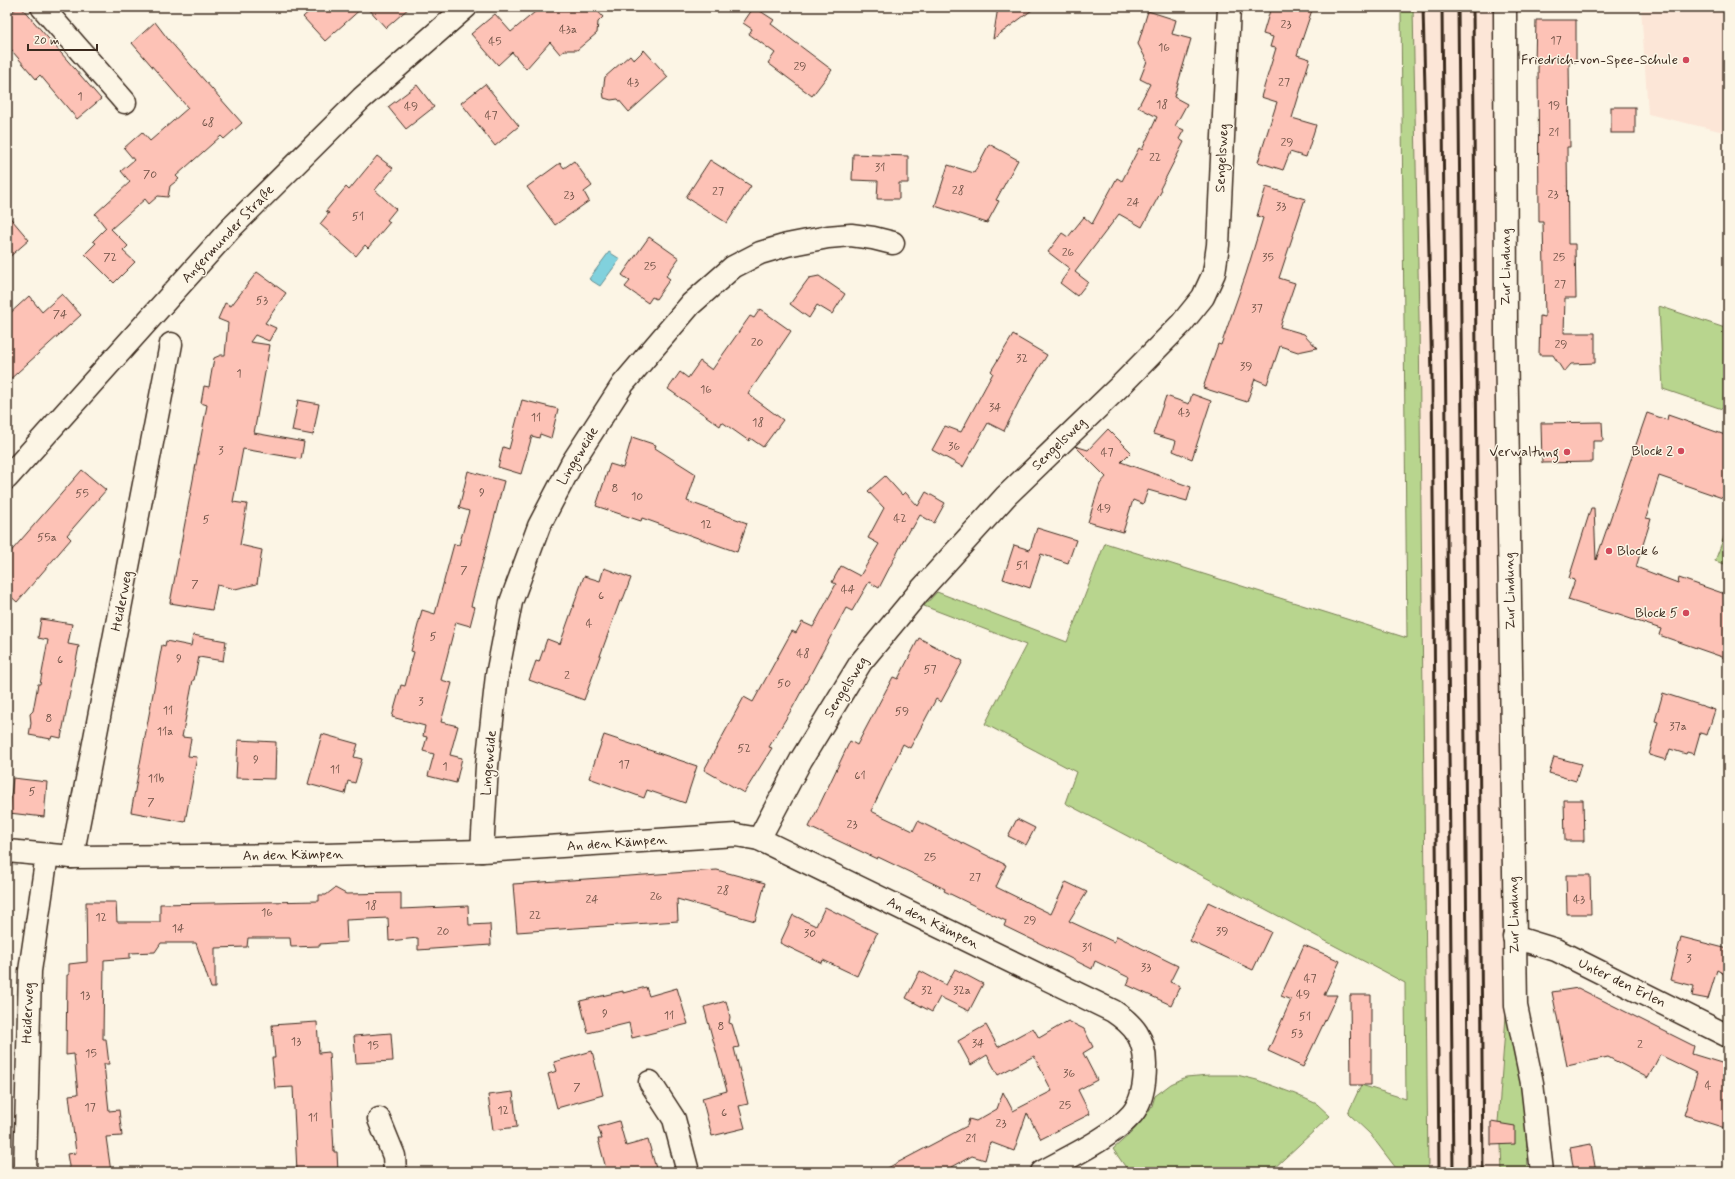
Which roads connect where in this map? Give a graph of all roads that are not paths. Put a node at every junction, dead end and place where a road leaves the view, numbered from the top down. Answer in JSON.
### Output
{"nodes":[{"id":1,"x":42,"y":7,"type":"edge"},
{"id":2,"x":466,"y":7,"type":"edge"},
{"id":3,"x":1229,"y":7,"type":"edge"},
{"id":4,"x":1505,"y":7,"type":"edge"},
{"id":5,"x":126,"y":102,"type":"dead end"},
{"id":6,"x":893,"y":243,"type":"dead end"},
{"id":7,"x":171,"y":344,"type":"dead end"},
{"id":8,"x":7,"y":478,"type":"edge"},
{"id":9,"x":759,"y":839,"type":"junction"},
{"id":10,"x":7,"y":851,"type":"edge"},
{"id":11,"x":482,"y":851,"type":"junction"},
{"id":12,"x":47,"y":855,"type":"junction"},
{"id":13,"x":72,"y":857,"type":"junction"},
{"id":14,"x":1514,"y":937,"type":"junction"},
{"id":15,"x":1728,"y":1036,"type":"edge"},
{"id":16,"x":650,"y":1082,"type":"dead end"},
{"id":17,"x":379,"y":1119,"type":"dead end"},
{"id":18,"x":25,"y":1172,"type":"edge"},
{"id":19,"x":395,"y":1172,"type":"edge"},
{"id":20,"x":688,"y":1172,"type":"edge"},
{"id":21,"x":1042,"y":1172,"type":"edge"},
{"id":22,"x":1542,"y":1172,"type":"edge"}],
"edges":[{"from":1,"to":5,"type":"street"},
{"from":2,"to":8,"type":"street","name":"Angermunder Straße"},
{"from":3,"to":9,"type":"street","name":"Sengelsweg"},
{"from":4,"to":14,"type":"street","name":"Zur Lindung"},
{"from":6,"to":11,"type":"street","name":"Lingeweide"},
{"from":7,"to":13,"type":"street","name":"Heiderweg"},
{"from":9,"to":11,"type":"street","name":"An den Kämpen"},
{"from":9,"to":21,"type":"street","name":"An den Kämpen"},
{"from":10,"to":12,"type":"street","name":"An den Kämpen"},
{"from":11,"to":13,"type":"street","name":"An den Kämpen"},
{"from":12,"to":13,"type":"street","name":"An den Kämpen"},
{"from":12,"to":18,"type":"street","name":"Heiderweg"},
{"from":14,"to":15,"type":"street","name":"Unter den Erlen"},
{"from":14,"to":22,"type":"street","name":"Zur Lindung"},
{"from":16,"to":20,"type":"street"},
{"from":17,"to":19,"type":"street"}]}
